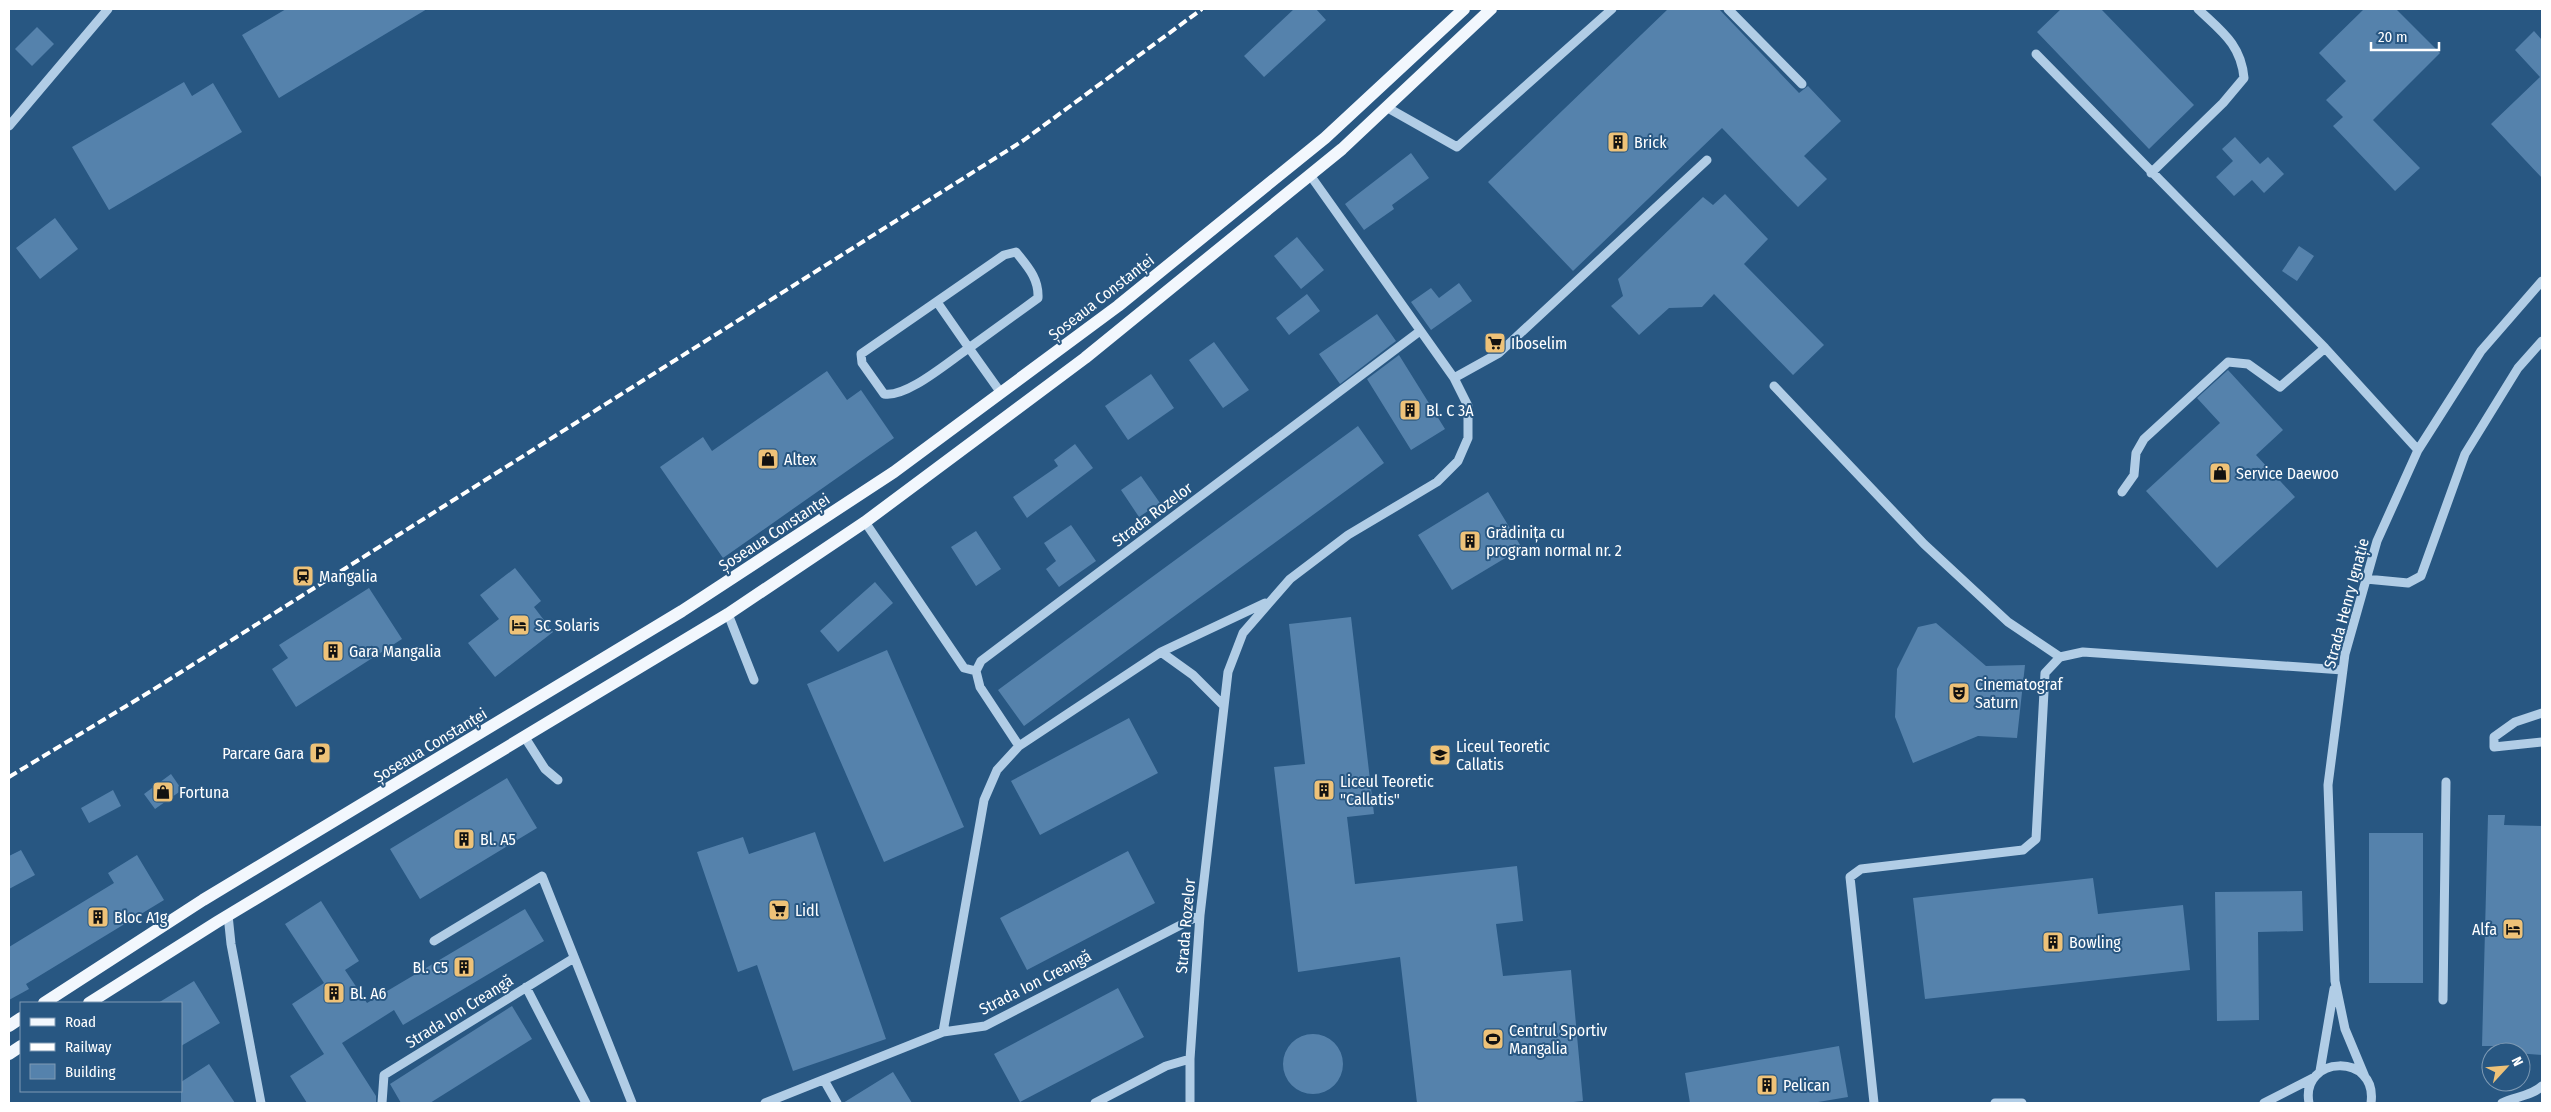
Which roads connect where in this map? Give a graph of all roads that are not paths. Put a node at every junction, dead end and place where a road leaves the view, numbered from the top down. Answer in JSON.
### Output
{"nodes":[{"id":1,"x":108,"y":9,"type":"edge"},
{"id":2,"x":1464,"y":9,"type":"edge"},
{"id":3,"x":1491,"y":9,"type":"edge"},
{"id":4,"x":1612,"y":9,"type":"edge"},
{"id":5,"x":1728,"y":9,"type":"edge"},
{"id":6,"x":2198,"y":9,"type":"edge"},
{"id":7,"x":2036,"y":54,"type":"dead end"},
{"id":8,"x":1802,"y":84,"type":"dead end"},
{"id":9,"x":1388,"y":108,"type":"junction"},
{"id":10,"x":9,"y":126,"type":"edge"},
{"id":11,"x":1707,"y":160,"type":"dead end"},
{"id":12,"x":2151,"y":173,"type":"junction"},
{"id":13,"x":1310,"y":175,"type":"junction"},
{"id":14,"x":2542,"y":281,"type":"edge"},
{"id":15,"x":937,"y":302,"type":"junction"},
{"id":16,"x":1420,"y":331,"type":"junction"},
{"id":17,"x":2542,"y":341,"type":"edge"},
{"id":18,"x":969,"y":348,"type":"junction"},
{"id":19,"x":2325,"y":348,"type":"junction"},
{"id":20,"x":1454,"y":378,"type":"junction"},
{"id":21,"x":1774,"y":386,"type":"dead end"},
{"id":22,"x":1001,"y":393,"type":"junction"},
{"id":23,"x":2418,"y":450,"type":"junction"},
{"id":24,"x":2122,"y":492,"type":"dead end"},
{"id":25,"x":864,"y":522,"type":"junction"},
{"id":26,"x":2366,"y":579,"type":"junction"},
{"id":27,"x":1268,"y":602,"type":"junction"},
{"id":28,"x":728,"y":614,"type":"junction"},
{"id":29,"x":1161,"y":652,"type":"junction"},
{"id":30,"x":2060,"y":657,"type":"junction"},
{"id":31,"x":2343,"y":670,"type":"junction"},
{"id":32,"x":976,"y":671,"type":"junction"},
{"id":33,"x":754,"y":680,"type":"dead end"},
{"id":34,"x":1223,"y":705,"type":"junction"},
{"id":35,"x":2542,"y":713,"type":"edge"},
{"id":36,"x":524,"y":736,"type":"junction"},
{"id":37,"x":2542,"y":742,"type":"edge"},
{"id":38,"x":1019,"y":746,"type":"junction"},
{"id":39,"x":558,"y":780,"type":"dead end"},
{"id":40,"x":2446,"y":782,"type":"dead end"},
{"id":41,"x":1200,"y":914,"type":"junction"},
{"id":42,"x":228,"y":915,"type":"junction"},
{"id":43,"x":434,"y":941,"type":"dead end"},
{"id":44,"x":574,"y":958,"type":"junction"},
{"id":45,"x":2335,"y":981,"type":"junction"},
{"id":46,"x":526,"y":987,"type":"junction"},
{"id":47,"x":2443,"y":1000,"type":"dead end"},
{"id":48,"x":46,"y":1002,"type":"edge"},
{"id":49,"x":91,"y":1002,"type":"edge"},
{"id":50,"x":20,"y":1019,"type":"edge"},
{"id":51,"x":9,"y":1026,"type":"edge"},
{"id":52,"x":943,"y":1032,"type":"junction"},
{"id":53,"x":20,"y":1047,"type":"edge"},
{"id":54,"x":9,"y":1054,"type":"edge"},
{"id":55,"x":1190,"y":1059,"type":"junction"},
{"id":56,"x":2320,"y":1071,"type":"junction"},
{"id":57,"x":2314,"y":1078,"type":"junction"},
{"id":58,"x":2365,"y":1078,"type":"junction"},
{"id":59,"x":824,"y":1080,"type":"junction"},
{"id":60,"x":2542,"y":1086,"type":"edge"},
{"id":61,"x":261,"y":1103,"type":"edge"},
{"id":62,"x":382,"y":1103,"type":"edge"},
{"id":63,"x":586,"y":1103,"type":"edge"},
{"id":64,"x":632,"y":1103,"type":"edge"},
{"id":65,"x":765,"y":1103,"type":"edge"},
{"id":66,"x":837,"y":1103,"type":"edge"},
{"id":67,"x":1096,"y":1103,"type":"edge"},
{"id":68,"x":1190,"y":1103,"type":"edge"},
{"id":69,"x":1874,"y":1103,"type":"edge"},
{"id":70,"x":1995,"y":1103,"type":"edge"},
{"id":71,"x":2022,"y":1103,"type":"edge"},
{"id":72,"x":2264,"y":1103,"type":"edge"},
{"id":73,"x":2309,"y":1103,"type":"edge"},
{"id":74,"x":2370,"y":1103,"type":"edge"},
{"id":75,"x":2502,"y":1103,"type":"edge"}],
"edges":[{"from":1,"to":10,"type":"street"},
{"from":2,"to":22,"type":"main road","name":"Șoseaua Constanței"},
{"from":3,"to":9,"type":"main road"},
{"from":4,"to":9,"type":"street"},
{"from":5,"to":8,"type":"street"},
{"from":6,"to":12,"type":"street"},
{"from":7,"to":12,"type":"street"},
{"from":9,"to":13,"type":"main road"},
{"from":11,"to":20,"type":"street"},
{"from":12,"to":19,"type":"street"},
{"from":13,"to":16,"type":"street","name":"Strada Rozelor"},
{"from":13,"to":25,"type":"main road"},
{"from":14,"to":23,"type":"street","name":"Strada Henry Ignație"},
{"from":15,"to":18,"type":"street"},
{"from":15,"to":18,"type":"street"},
{"from":15,"to":18,"type":"street"},
{"from":16,"to":20,"type":"street","name":"Strada Rozelor"},
{"from":16,"to":32,"type":"street","name":"Strada Rozelor"},
{"from":17,"to":26,"type":"street"},
{"from":18,"to":22,"type":"street"},
{"from":19,"to":23,"type":"street"},
{"from":19,"to":24,"type":"street"},
{"from":20,"to":27,"type":"street","name":"Strada Rozelor"},
{"from":21,"to":30,"type":"street"},
{"from":22,"to":48,"type":"main road","name":"Șoseaua Constanței"},
{"from":23,"to":26,"type":"street","name":"Strada Henry Ignație"},
{"from":25,"to":28,"type":"main road"},
{"from":25,"to":32,"type":"street"},
{"from":26,"to":31,"type":"street","name":"Strada Henry Ignație"},
{"from":27,"to":29,"type":"street","name":"Strada Rozelor"},
{"from":27,"to":34,"type":"street","name":"Strada Rozelor"},
{"from":28,"to":33,"type":"street"},
{"from":28,"to":36,"type":"main road"},
{"from":29,"to":34,"type":"street"},
{"from":29,"to":38,"type":"street","name":"Strada Rozelor"},
{"from":30,"to":31,"type":"street"},
{"from":30,"to":69,"type":"street"},
{"from":31,"to":45,"type":"street","name":"Strada Henry Ignație"},
{"from":32,"to":38,"type":"street"},
{"from":34,"to":41,"type":"street","name":"Strada Rozelor"},
{"from":35,"to":37,"type":"street"},
{"from":36,"to":39,"type":"street"},
{"from":36,"to":42,"type":"main road"},
{"from":38,"to":52,"type":"street","name":"Strada Rozelor"},
{"from":40,"to":47,"type":"street"},
{"from":41,"to":52,"type":"street","name":"Strada Ion Creangă"},
{"from":41,"to":55,"type":"street","name":"Strada Rozelor"},
{"from":42,"to":49,"type":"main road"},
{"from":42,"to":61,"type":"street"},
{"from":43,"to":44,"type":"street"},
{"from":44,"to":46,"type":"street","name":"Strada Ion Creangă"},
{"from":44,"to":64,"type":"street"},
{"from":45,"to":56,"type":"street","name":"Strada Henry Ignație"},
{"from":45,"to":58,"type":"street","name":"Strada Henry Ignație"},
{"from":46,"to":62,"type":"street","name":"Strada Ion Creangă"},
{"from":46,"to":63,"type":"street"},
{"from":50,"to":51,"type":"main road"},
{"from":52,"to":59,"type":"street","name":"Strada Ion Creangă"},
{"from":53,"to":54,"type":"main road"},
{"from":55,"to":67,"type":"street"},
{"from":55,"to":68,"type":"street","name":"Strada Rozelor"},
{"from":56,"to":57,"type":"street"},
{"from":56,"to":58,"type":"street"},
{"from":57,"to":72,"type":"street"},
{"from":57,"to":73,"type":"street"},
{"from":58,"to":74,"type":"street","name":"Strada Henry Ignație"},
{"from":59,"to":65,"type":"street","name":"Strada Ion Creangă"},
{"from":59,"to":66,"type":"street"},
{"from":60,"to":75,"type":"street"},
{"from":70,"to":71,"type":"street"}]}
